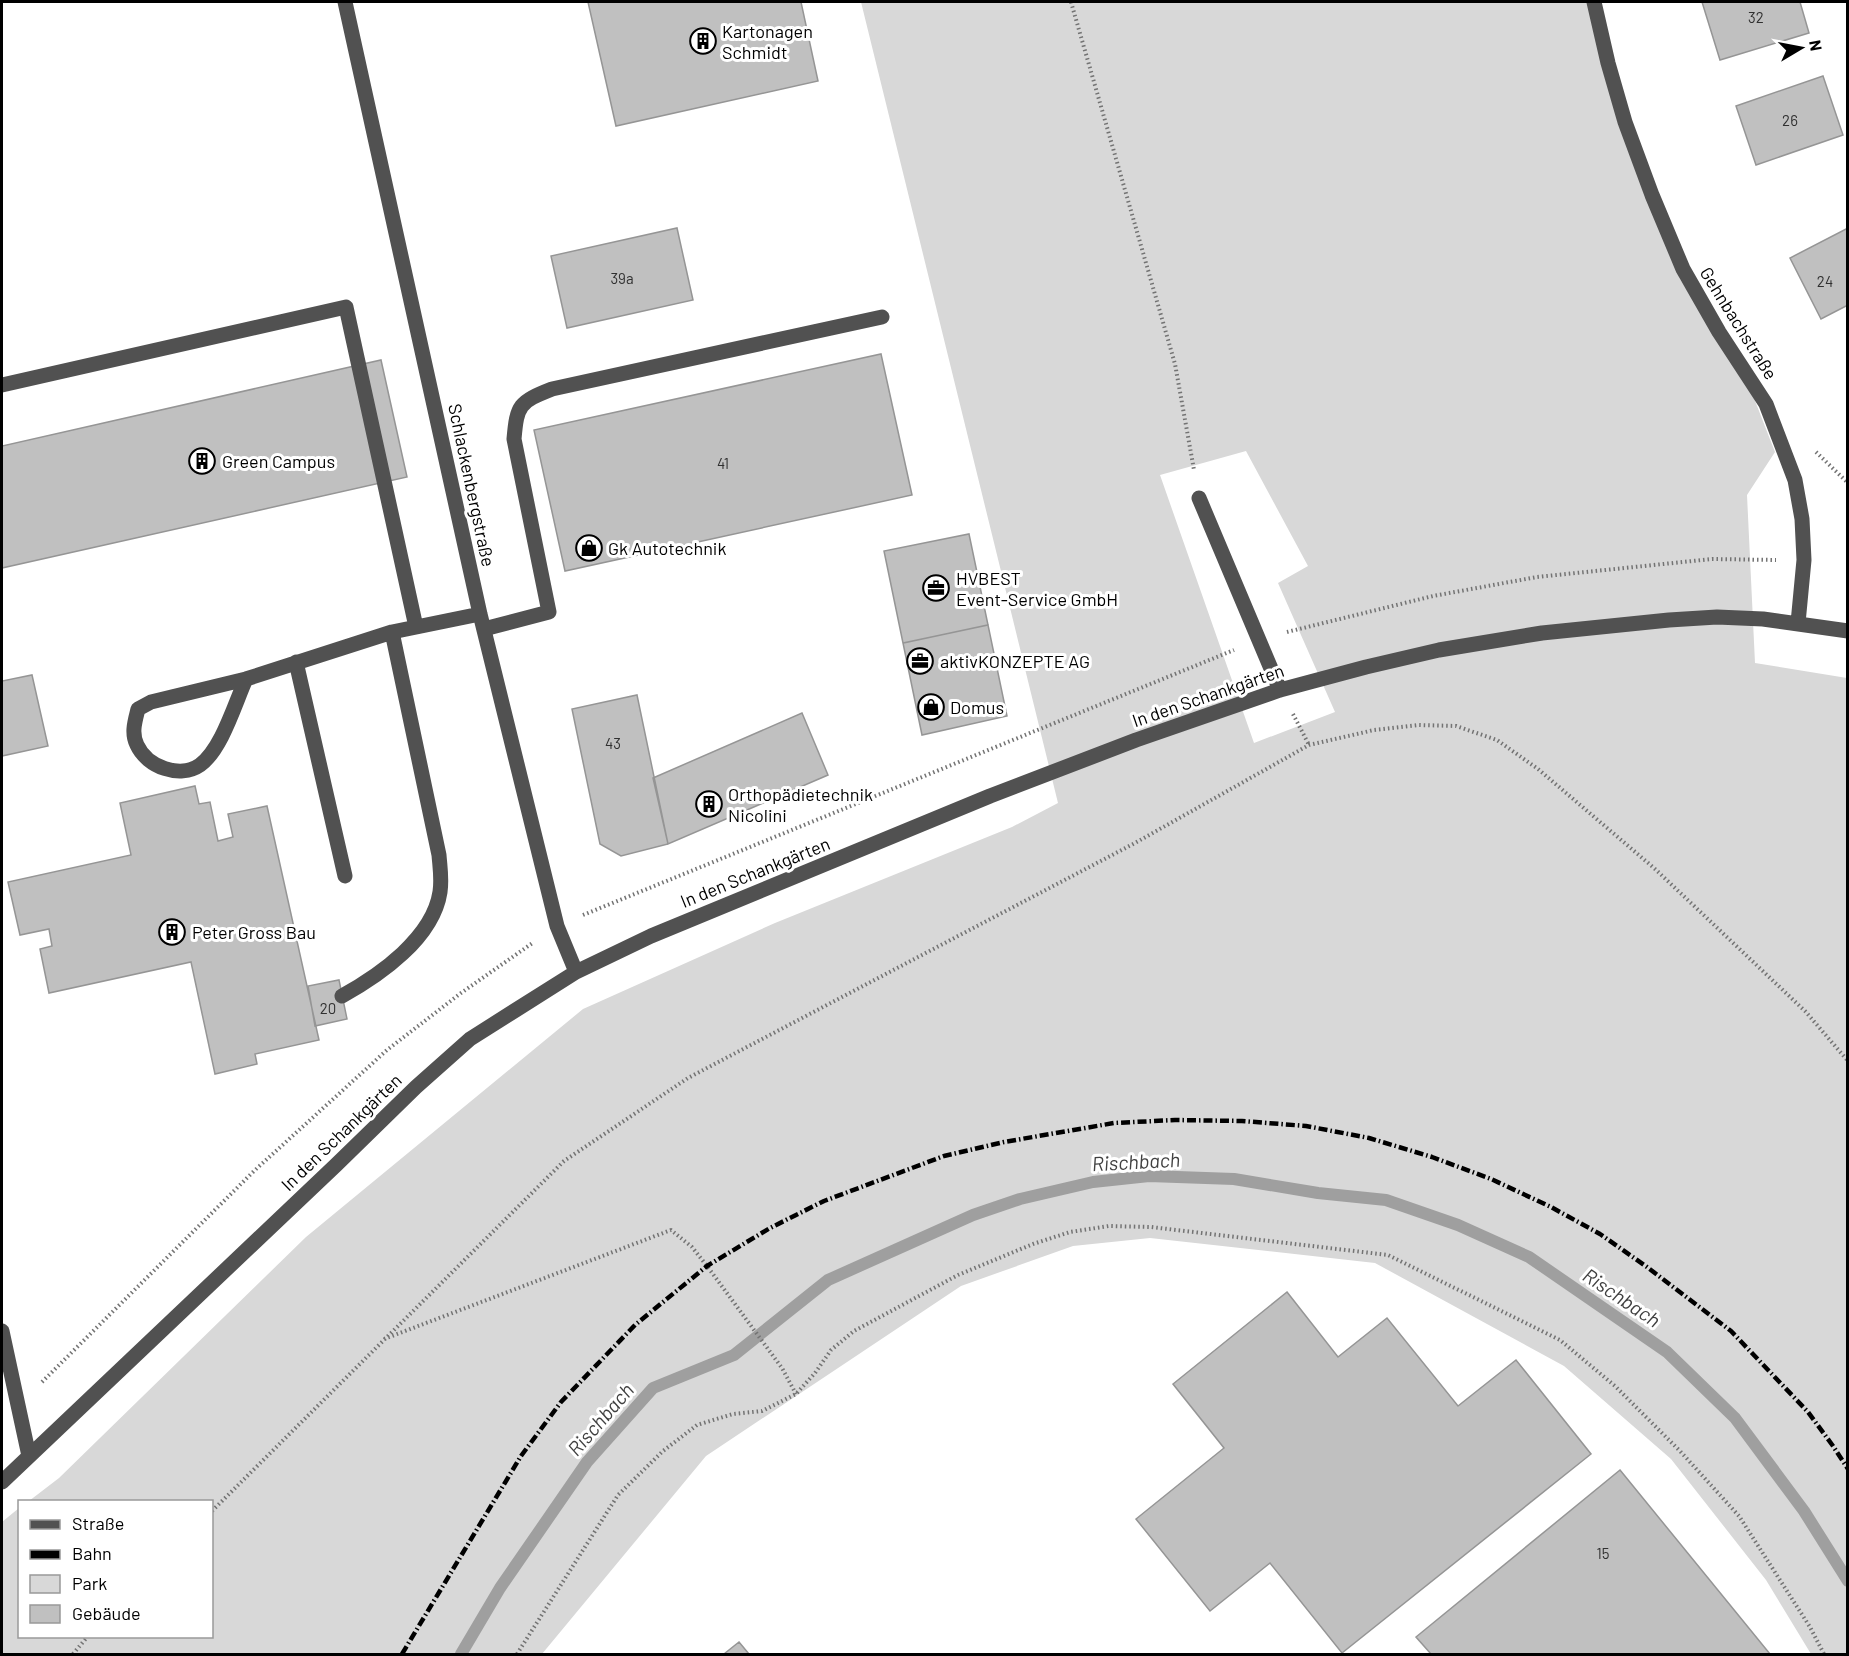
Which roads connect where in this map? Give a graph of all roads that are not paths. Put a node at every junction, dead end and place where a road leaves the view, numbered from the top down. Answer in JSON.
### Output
{"nodes":[{"id":1,"x":345,"y":2,"type":"edge"},
{"id":2,"x":1594,"y":2,"type":"edge"},
{"id":3,"x":882,"y":317,"type":"dead end"},
{"id":4,"x":2,"y":385,"type":"edge"},
{"id":5,"x":1199,"y":498,"type":"road end"},
{"id":6,"x":482,"y":621,"type":"junction"},
{"id":7,"x":1798,"y":623,"type":"junction"},
{"id":8,"x":416,"y":627,"type":"junction"},
{"id":9,"x":1848,"y":631,"type":"edge"},
{"id":10,"x":392,"y":632,"type":"junction"},
{"id":11,"x":296,"y":662,"type":"junction"},
{"id":12,"x":246,"y":679,"type":"junction"},
{"id":13,"x":1280,"y":690,"type":"junction"},
{"id":14,"x":345,"y":876,"type":"dead end"},
{"id":15,"x":576,"y":972,"type":"junction"},
{"id":16,"x":342,"y":996,"type":"dead end"},
{"id":17,"x":2,"y":1331,"type":"edge"},
{"id":18,"x":29,"y":1456,"type":"junction"},
{"id":19,"x":2,"y":1482,"type":"edge"}],
"edges":[{"from":1,"to":6,"type":"street","name":"Schlackenbergstraße"},
{"from":2,"to":7,"type":"street","name":"Gehnbachstraße"},
{"from":3,"to":6,"type":"street"},
{"from":4,"to":8,"type":"street"},
{"from":5,"to":13,"type":"street"},
{"from":6,"to":8,"type":"street"},
{"from":6,"to":15,"type":"street","name":"Schlackenbergstraße"},
{"from":7,"to":9,"type":"street"},
{"from":7,"to":13,"type":"street","name":"In den Schankgärten"},
{"from":8,"to":10,"type":"street"},
{"from":10,"to":11,"type":"street"},
{"from":10,"to":16,"type":"street"},
{"from":11,"to":12,"type":"street"},
{"from":11,"to":14,"type":"street"},
{"from":12,"to":12,"type":"street"},
{"from":13,"to":15,"type":"street","name":"In den Schankgärten"},
{"from":15,"to":18,"type":"street","name":"In den Schankgärten"},
{"from":17,"to":18,"type":"street"},
{"from":18,"to":19,"type":"street","name":"In den Schankgärten"}]}
